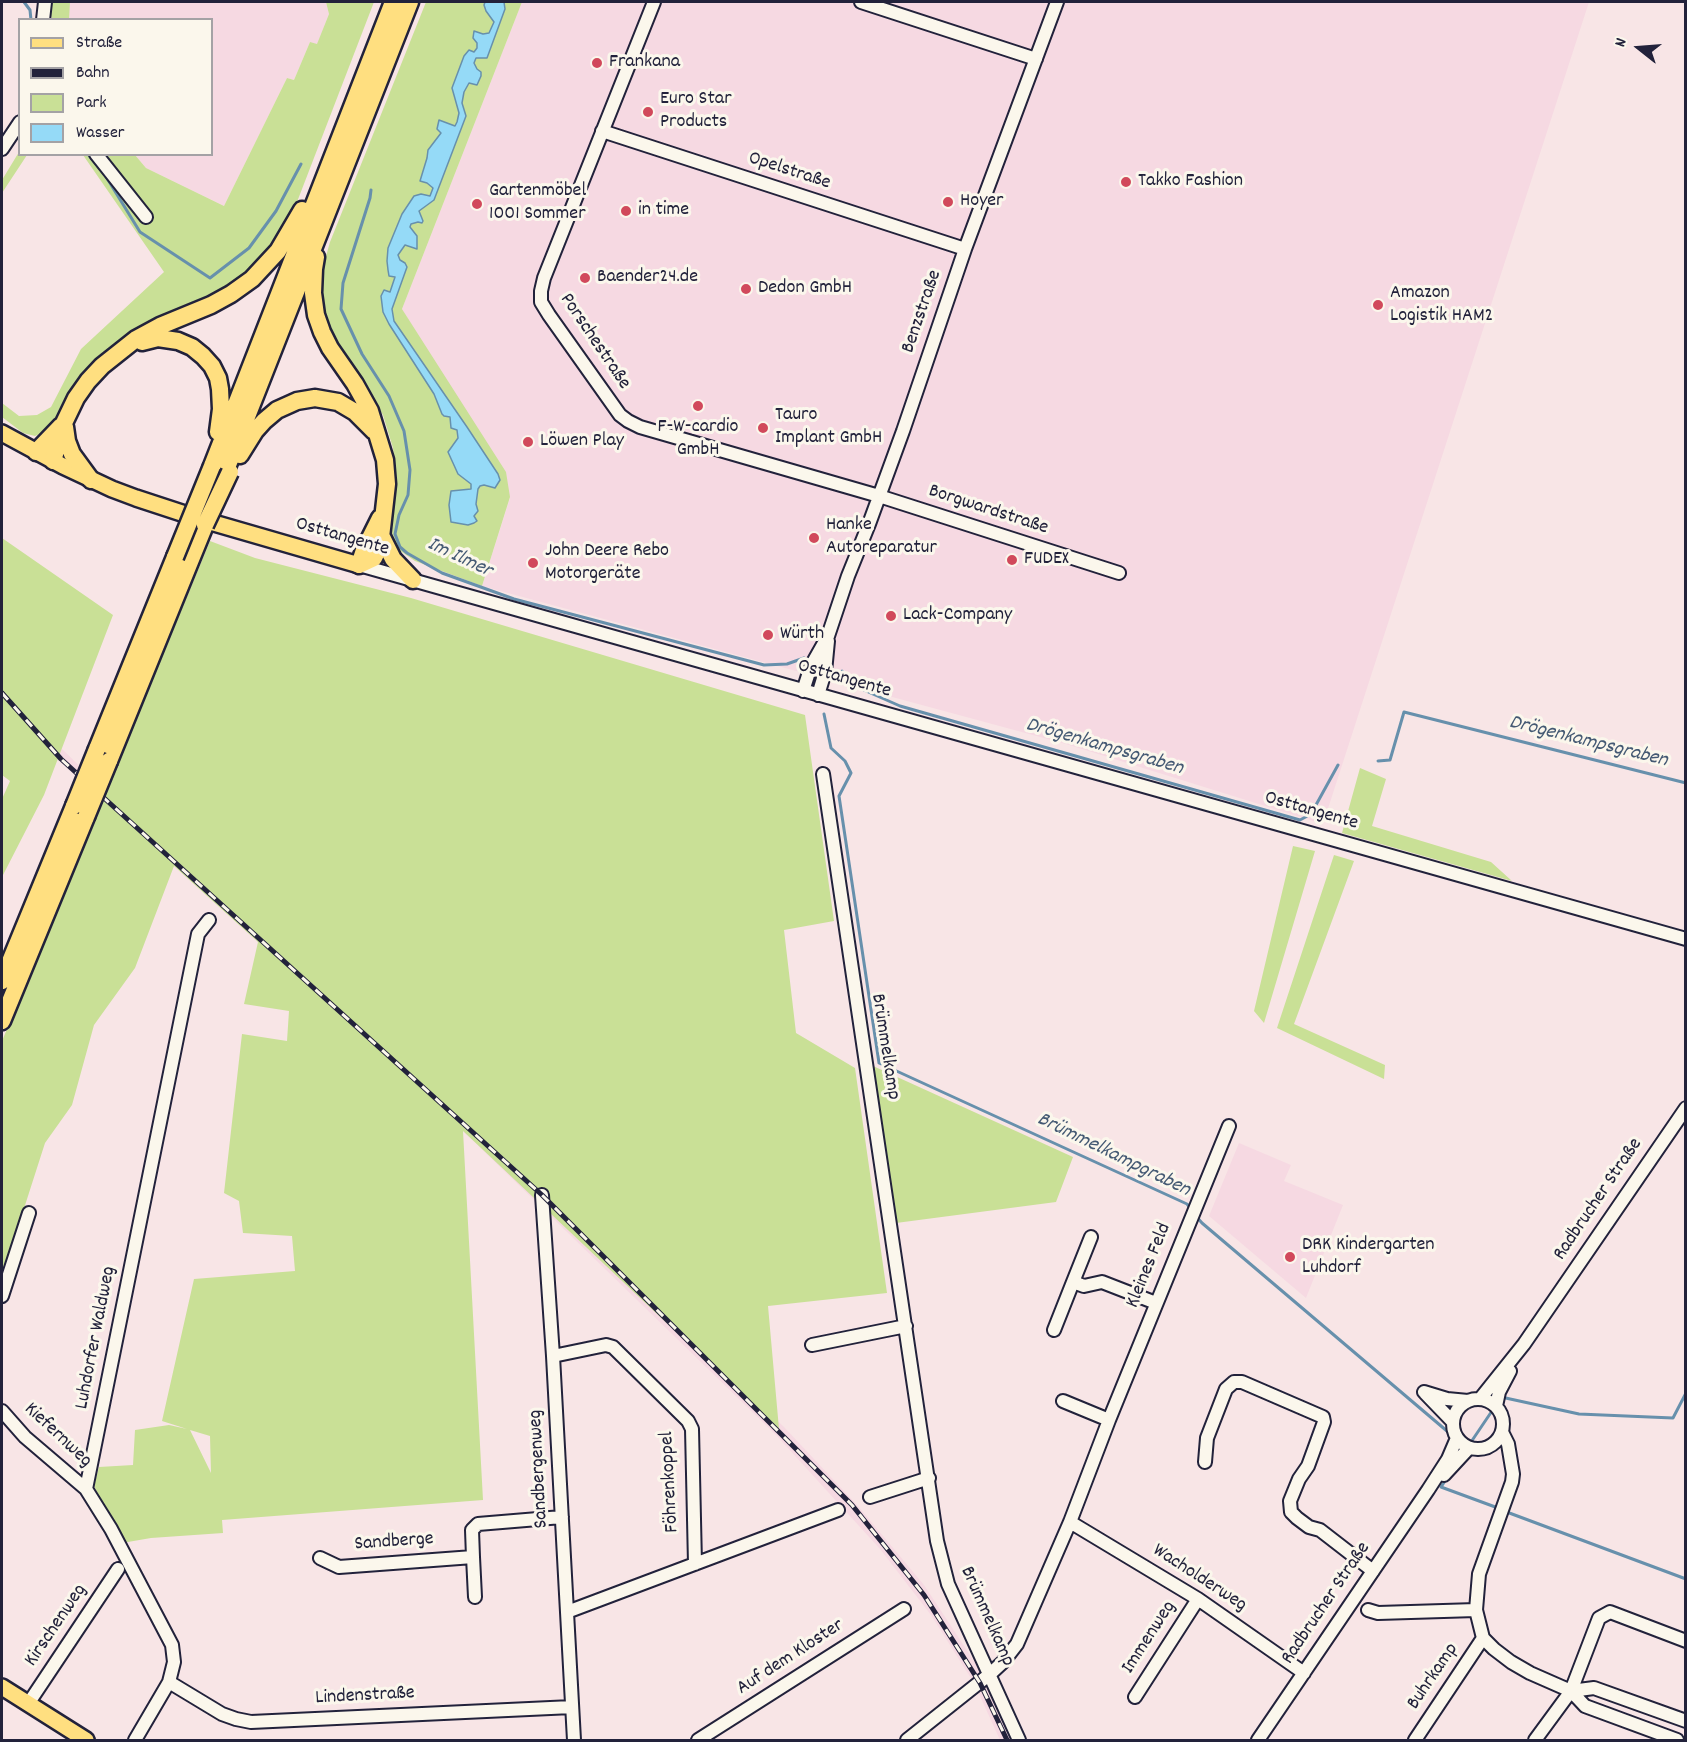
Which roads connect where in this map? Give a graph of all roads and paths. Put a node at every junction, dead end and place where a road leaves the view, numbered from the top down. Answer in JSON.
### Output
{"nodes":[{"id":1,"x":45,"y":2,"type":"edge"},
{"id":2,"x":393,"y":2,"type":"edge"},
{"id":3,"x":410,"y":2,"type":"edge"},
{"id":4,"x":654,"y":2,"type":"edge"},
{"id":5,"x":861,"y":2,"type":"edge"},
{"id":6,"x":1057,"y":2,"type":"edge"},
{"id":7,"x":43,"y":18,"type":"edge"},
{"id":8,"x":1036,"y":59,"type":"junction"},
{"id":9,"x":18,"y":125,"type":"edge"},
{"id":10,"x":344,"y":129,"type":"junction"},
{"id":11,"x":602,"y":131,"type":"junction"},
{"id":12,"x":2,"y":149,"type":"edge"},
{"id":13,"x":98,"y":156,"type":"edge"},
{"id":14,"x":146,"y":217,"type":"dead end"},
{"id":15,"x":322,"y":224,"type":"junction"},
{"id":16,"x":965,"y":249,"type":"junction"},
{"id":17,"x":117,"y":353,"type":"junction"},
{"id":18,"x":64,"y":423,"type":"junction"},
{"id":19,"x":2,"y":433,"type":"edge"},
{"id":20,"x":378,"y":436,"type":"junction"},
{"id":21,"x":36,"y":452,"type":"junction"},
{"id":22,"x":53,"y":461,"type":"junction"},
{"id":23,"x":223,"y":469,"type":"junction"},
{"id":24,"x":91,"y":480,"type":"junction"},
{"id":25,"x":879,"y":496,"type":"junction"},
{"id":26,"x":383,"y":512,"type":"junction"},
{"id":27,"x":382,"y":537,"type":"junction"},
{"id":28,"x":182,"y":560,"type":"junction"},
{"id":29,"x":359,"y":565,"type":"junction"},
{"id":30,"x":1119,"y":573,"type":"dead end"},
{"id":31,"x":413,"y":580,"type":"junction"},
{"id":32,"x":828,"y":636,"type":"junction"},
{"id":33,"x":803,"y":691,"type":"junction"},
{"id":34,"x":818,"y":695,"type":"junction"},
{"id":35,"x":823,"y":774,"type":"dead end"},
{"id":36,"x":80,"y":811,"type":"junction"},
{"id":37,"x":209,"y":921,"type":"dead end"},
{"id":38,"x":1686,"y":939,"type":"edge"},
{"id":39,"x":2,"y":981,"type":"edge"},
{"id":40,"x":2,"y":1021,"type":"edge"},
{"id":41,"x":1686,"y":1108,"type":"edge"},
{"id":42,"x":1228,"y":1126,"type":"dead end"},
{"id":43,"x":542,"y":1195,"type":"dead end"},
{"id":44,"x":29,"y":1213,"type":"dead end"},
{"id":45,"x":1091,"y":1237,"type":"dead end"},
{"id":46,"x":1073,"y":1282,"type":"junction"},
{"id":47,"x":2,"y":1296,"type":"edge"},
{"id":48,"x":1156,"y":1303,"type":"junction"},
{"id":49,"x":906,"y":1326,"type":"junction"},
{"id":50,"x":1054,"y":1330,"type":"dead end"},
{"id":51,"x":1524,"y":1344,"type":"junction"},
{"id":52,"x":812,"y":1345,"type":"dead end"},
{"id":53,"x":553,"y":1356,"type":"junction"},
{"id":54,"x":1474,"y":1400,"type":"junction"},
{"id":55,"x":1063,"y":1401,"type":"dead end"},
{"id":56,"x":1496,"y":1406,"type":"junction"},
{"id":57,"x":2,"y":1411,"type":"edge"},
{"id":58,"x":1109,"y":1420,"type":"junction"},
{"id":59,"x":1453,"y":1422,"type":"junction"},
{"id":60,"x":1502,"y":1432,"type":"junction"},
{"id":61,"x":1457,"y":1438,"type":"junction"},
{"id":62,"x":1489,"y":1446,"type":"junction"},
{"id":63,"x":1469,"y":1448,"type":"junction"},
{"id":64,"x":1205,"y":1462,"type":"dead end"},
{"id":65,"x":1512,"y":1465,"type":"junction"},
{"id":66,"x":929,"y":1478,"type":"junction"},
{"id":67,"x":86,"y":1489,"type":"junction"},
{"id":68,"x":1428,"y":1490,"type":"junction"},
{"id":69,"x":870,"y":1497,"type":"dead end"},
{"id":70,"x":838,"y":1510,"type":"dead end"},
{"id":71,"x":562,"y":1517,"type":"junction"},
{"id":72,"x":1070,"y":1522,"type":"junction"},
{"id":73,"x":472,"y":1557,"type":"junction"},
{"id":74,"x":320,"y":1558,"type":"dead end"},
{"id":75,"x":694,"y":1564,"type":"junction"},
{"id":76,"x":118,"y":1569,"type":"dead end"},
{"id":77,"x":1373,"y":1571,"type":"junction"},
{"id":78,"x":475,"y":1597,"type":"dead end"},
{"id":79,"x":1198,"y":1599,"type":"junction"},
{"id":80,"x":904,"y":1609,"type":"dead end"},
{"id":81,"x":1368,"y":1610,"type":"dead end"},
{"id":82,"x":1476,"y":1610,"type":"junction"},
{"id":83,"x":567,"y":1612,"type":"junction"},
{"id":84,"x":1483,"y":1638,"type":"junction"},
{"id":85,"x":1686,"y":1641,"type":"edge"},
{"id":86,"x":1304,"y":1673,"type":"junction"},
{"id":87,"x":990,"y":1674,"type":"junction"},
{"id":88,"x":169,"y":1682,"type":"junction"},
{"id":89,"x":2,"y":1687,"type":"edge"},
{"id":90,"x":1571,"y":1691,"type":"junction"},
{"id":91,"x":1135,"y":1697,"type":"dead end"},
{"id":92,"x":28,"y":1704,"type":"junction"},
{"id":93,"x":572,"y":1707,"type":"junction"},
{"id":94,"x":1686,"y":1721,"type":"edge"},
{"id":95,"x":86,"y":1740,"type":"edge"},
{"id":96,"x":135,"y":1740,"type":"edge"},
{"id":97,"x":574,"y":1740,"type":"edge"},
{"id":98,"x":698,"y":1740,"type":"edge"},
{"id":99,"x":907,"y":1740,"type":"edge"},
{"id":100,"x":1019,"y":1740,"type":"edge"},
{"id":101,"x":1258,"y":1740,"type":"edge"},
{"id":102,"x":1417,"y":1740,"type":"edge"},
{"id":103,"x":1534,"y":1740,"type":"edge"},
{"id":104,"x":1677,"y":1740,"type":"edge"}],
"edges":[{"from":1,"to":7,"type":"street"},
{"from":2,"to":10,"type":"highway"},
{"from":3,"to":15,"type":"highway"},
{"from":4,"to":11,"type":"street","name":"Porschestraße"},
{"from":5,"to":8,"type":"street"},
{"from":6,"to":8,"type":"street","name":"Benzstraße"},
{"from":8,"to":16,"type":"street","name":"Benzstraße"},
{"from":9,"to":12,"type":"street"},
{"from":10,"to":17,"type":"highway"},
{"from":10,"to":23,"type":"highway"},
{"from":11,"to":16,"type":"street","name":"Opelstraße"},
{"from":11,"to":25,"type":"street","name":"Porschestraße"},
{"from":13,"to":14,"type":"street"},
{"from":15,"to":20,"type":"highway"},
{"from":15,"to":23,"type":"highway"},
{"from":16,"to":25,"type":"street","name":"Benzstraße"},
{"from":17,"to":18,"type":"highway"},
{"from":17,"to":23,"type":"highway"},
{"from":18,"to":21,"type":"highway"},
{"from":18,"to":22,"type":"highway"},
{"from":18,"to":24,"type":"highway"},
{"from":19,"to":21,"type":"main road","name":"Osttangente"},
{"from":20,"to":23,"type":"highway"},
{"from":20,"to":26,"type":"highway"},
{"from":21,"to":22,"type":"main road","name":"Osttangente"},
{"from":22,"to":24,"type":"main road","name":"Osttangente"},
{"from":23,"to":28,"type":"highway","bridge":true},
{"from":23,"to":28,"type":"highway","bridge":true},
{"from":24,"to":29,"type":"main road","name":"Osttangente"},
{"from":25,"to":30,"type":"street","name":"Borgwardstraße"},
{"from":25,"to":32,"type":"street","name":"Benzstraße"},
{"from":26,"to":27,"type":"highway"},
{"from":26,"to":29,"type":"highway"},
{"from":27,"to":29,"type":"highway"},
{"from":27,"to":31,"type":"highway"},
{"from":28,"to":36,"type":"highway","bridge":true},
{"from":29,"to":31,"type":"street","name":"Osttangente"},
{"from":31,"to":33,"type":"street","name":"Osttangente"},
{"from":32,"to":33,"type":"street","name":"Benzstraße"},
{"from":32,"to":34,"type":"street","name":"Benzstraße"},
{"from":33,"to":34,"type":"street","name":"Osttangente"},
{"from":34,"to":38,"type":"street","name":"Osttangente"},
{"from":35,"to":49,"type":"street","name":"Brümmelkamp"},
{"from":36,"to":39,"type":"highway"},
{"from":36,"to":40,"type":"highway"},
{"from":37,"to":67,"type":"street","name":"Luhdorfer Waldweg"},
{"from":41,"to":51,"type":"street","name":"Radbrucher Straße"},
{"from":42,"to":48,"type":"street","name":"Kleines Feld"},
{"from":43,"to":53,"type":"street","name":"Sandbergenweg"},
{"from":44,"to":47,"type":"street"},
{"from":45,"to":46,"type":"street"},
{"from":46,"to":48,"type":"street"},
{"from":46,"to":50,"type":"street"},
{"from":48,"to":58,"type":"street","name":"Kleines Feld"},
{"from":49,"to":52,"type":"street"},
{"from":49,"to":66,"type":"street","name":"Brümmelkamp"},
{"from":51,"to":54,"type":"street","name":"Radbrucher Straße"},
{"from":51,"to":56,"type":"street","name":"Radbrucher Straße"},
{"from":53,"to":71,"type":"street","name":"Sandbergenweg"},
{"from":53,"to":75,"type":"street","name":"Föhrenkoppel"},
{"from":54,"to":56,"type":"street"},
{"from":54,"to":59,"type":"street","name":"Radbrucher Straße"},
{"from":54,"to":59,"type":"street"},
{"from":55,"to":58,"type":"street"},
{"from":56,"to":60,"type":"street"},
{"from":57,"to":67,"type":"street","name":"Kiefernweg"},
{"from":58,"to":72,"type":"street","name":"Kleines Feld"},
{"from":59,"to":61,"type":"street"},
{"from":60,"to":62,"type":"street"},
{"from":60,"to":65,"type":"street"},
{"from":61,"to":63,"type":"street"},
{"from":61,"to":68,"type":"street","name":"Radbrucher Straße"},
{"from":62,"to":63,"type":"street"},
{"from":62,"to":65,"type":"street"},
{"from":63,"to":68,"type":"street","name":"Radbrucher Straße"},
{"from":64,"to":77,"type":"street"},
{"from":65,"to":82,"type":"street"},
{"from":66,"to":69,"type":"street"},
{"from":66,"to":87,"type":"street","name":"Brümmelkamp"},
{"from":67,"to":88,"type":"street"},
{"from":68,"to":77,"type":"street","name":"Radbrucher Straße"},
{"from":70,"to":75,"type":"street"},
{"from":71,"to":73,"type":"street"},
{"from":71,"to":83,"type":"street","name":"Sandbergenweg"},
{"from":72,"to":79,"type":"street","name":"Wacholderweg"},
{"from":72,"to":87,"type":"street","name":"Kleines Feld"},
{"from":73,"to":74,"type":"street","name":"Sandberge"},
{"from":73,"to":78,"type":"street"},
{"from":75,"to":83,"type":"street"},
{"from":76,"to":92,"type":"street","name":"Kirschenweg"},
{"from":77,"to":86,"type":"street","name":"Radbrucher Straße"},
{"from":79,"to":86,"type":"street","name":"Wacholderweg"},
{"from":79,"to":91,"type":"street","name":"Immenweg"},
{"from":80,"to":98,"type":"street","name":"Auf dem Kloster"},
{"from":81,"to":82,"type":"street"},
{"from":82,"to":84,"type":"street"},
{"from":83,"to":93,"type":"street","name":"Sandbergenweg"},
{"from":84,"to":90,"type":"street"},
{"from":84,"to":102,"type":"street","name":"Buhrkamp"},
{"from":85,"to":90,"type":"street"},
{"from":86,"to":101,"type":"street","name":"Radbrucher Straße"},
{"from":87,"to":99,"type":"street","name":"Kleines Feld"},
{"from":87,"to":100,"type":"street","name":"Brümmelkamp"},
{"from":88,"to":93,"type":"street","name":"Lindenstraße"},
{"from":88,"to":96,"type":"street"},
{"from":89,"to":92,"type":"main road"},
{"from":90,"to":94,"type":"street"},
{"from":90,"to":103,"type":"street"},
{"from":90,"to":104,"type":"street"},
{"from":92,"to":95,"type":"main road"},
{"from":93,"to":97,"type":"street","name":"Sandbergenweg"}]}
